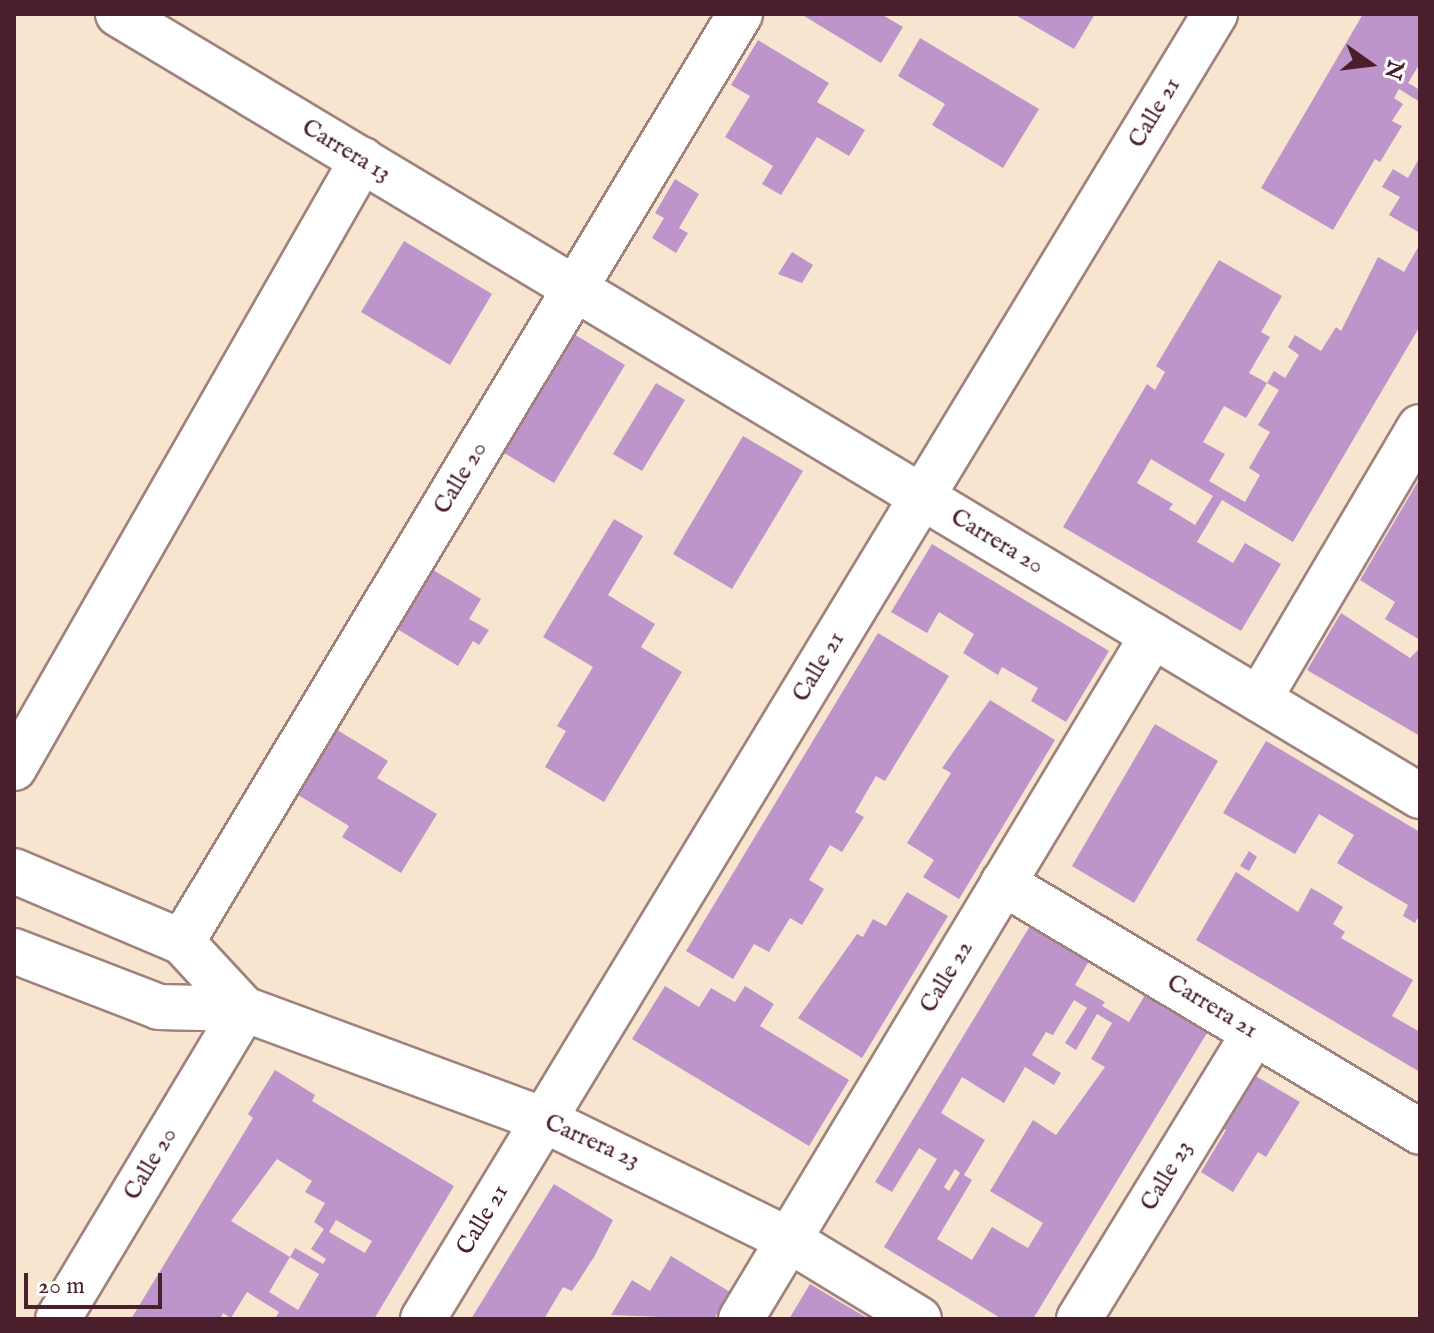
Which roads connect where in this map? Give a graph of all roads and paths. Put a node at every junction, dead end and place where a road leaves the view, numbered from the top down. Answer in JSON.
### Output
{"nodes":[{"id":1,"x":118,"y":14,"type":"edge"},
{"id":2,"x":740,"y":14,"type":"edge"},
{"id":3,"x":1215,"y":14,"type":"edge"},
{"id":4,"x":362,"y":160,"type":"junction"},
{"id":5,"x":575,"y":288,"type":"junction"},
{"id":6,"x":1420,"y":427,"type":"edge"},
{"id":7,"x":922,"y":497,"type":"junction"},
{"id":8,"x":1153,"y":635,"type":"junction"},
{"id":9,"x":1259,"y":699,"type":"junction"},
{"id":10,"x":14,"y":768,"type":"edge"},
{"id":11,"x":1420,"y":796,"type":"edge"},
{"id":12,"x":14,"y":871,"type":"edge"},
{"id":13,"x":1003,"y":883,"type":"junction"},
{"id":14,"x":182,"y":942,"type":"junction"},
{"id":15,"x":14,"y":951,"type":"edge"},
{"id":16,"x":244,"y":1009,"type":"junction"},
{"id":17,"x":1254,"y":1033,"type":"junction"},
{"id":18,"x":544,"y":1120,"type":"junction"},
{"id":19,"x":1420,"y":1132,"type":"edge"},
{"id":20,"x":789,"y":1240,"type":"junction"},
{"id":21,"x":58,"y":1319,"type":"edge"},
{"id":22,"x":423,"y":1319,"type":"edge"},
{"id":23,"x":741,"y":1319,"type":"edge"},
{"id":24,"x":919,"y":1319,"type":"edge"},
{"id":25,"x":1079,"y":1319,"type":"edge"}],
"edges":[{"from":1,"to":4,"type":"street","name":"Carrera 13"},
{"from":2,"to":5,"type":"street","name":"Calle 20"},
{"from":3,"to":7,"type":"street","name":"Calle 21"},
{"from":4,"to":5,"type":"street","name":"Carrera 13"},
{"from":4,"to":10,"type":"street"},
{"from":5,"to":7,"type":"street","name":"Carrera 20"},
{"from":5,"to":14,"type":"street","name":"Calle 20"},
{"from":6,"to":9,"type":"street"},
{"from":7,"to":8,"type":"street","name":"Carrera 20"},
{"from":7,"to":18,"type":"street","name":"Calle 21"},
{"from":8,"to":9,"type":"street","name":"Carrera 20"},
{"from":8,"to":13,"type":"street","name":"Calle 22"},
{"from":9,"to":11,"type":"street","name":"Carrera 20"},
{"from":12,"to":14,"type":"street","name":"Carrera 23"},
{"from":13,"to":17,"type":"street","name":"Carrera 21"},
{"from":13,"to":20,"type":"street","name":"Calle 22"},
{"from":14,"to":16,"type":"street","name":"Carrera 23"},
{"from":15,"to":16,"type":"street","name":"Carrera 23"},
{"from":16,"to":18,"type":"street","name":"Carrera 23"},
{"from":16,"to":21,"type":"street","name":"Calle 20"},
{"from":17,"to":19,"type":"street","name":"Carrera 21"},
{"from":17,"to":25,"type":"street","name":"Calle 23"},
{"from":18,"to":20,"type":"street","name":"Carrera 23"},
{"from":18,"to":22,"type":"street","name":"Calle 21"},
{"from":20,"to":23,"type":"street","name":"Calle 22"},
{"from":20,"to":24,"type":"street","name":"Carrera 23"}]}
